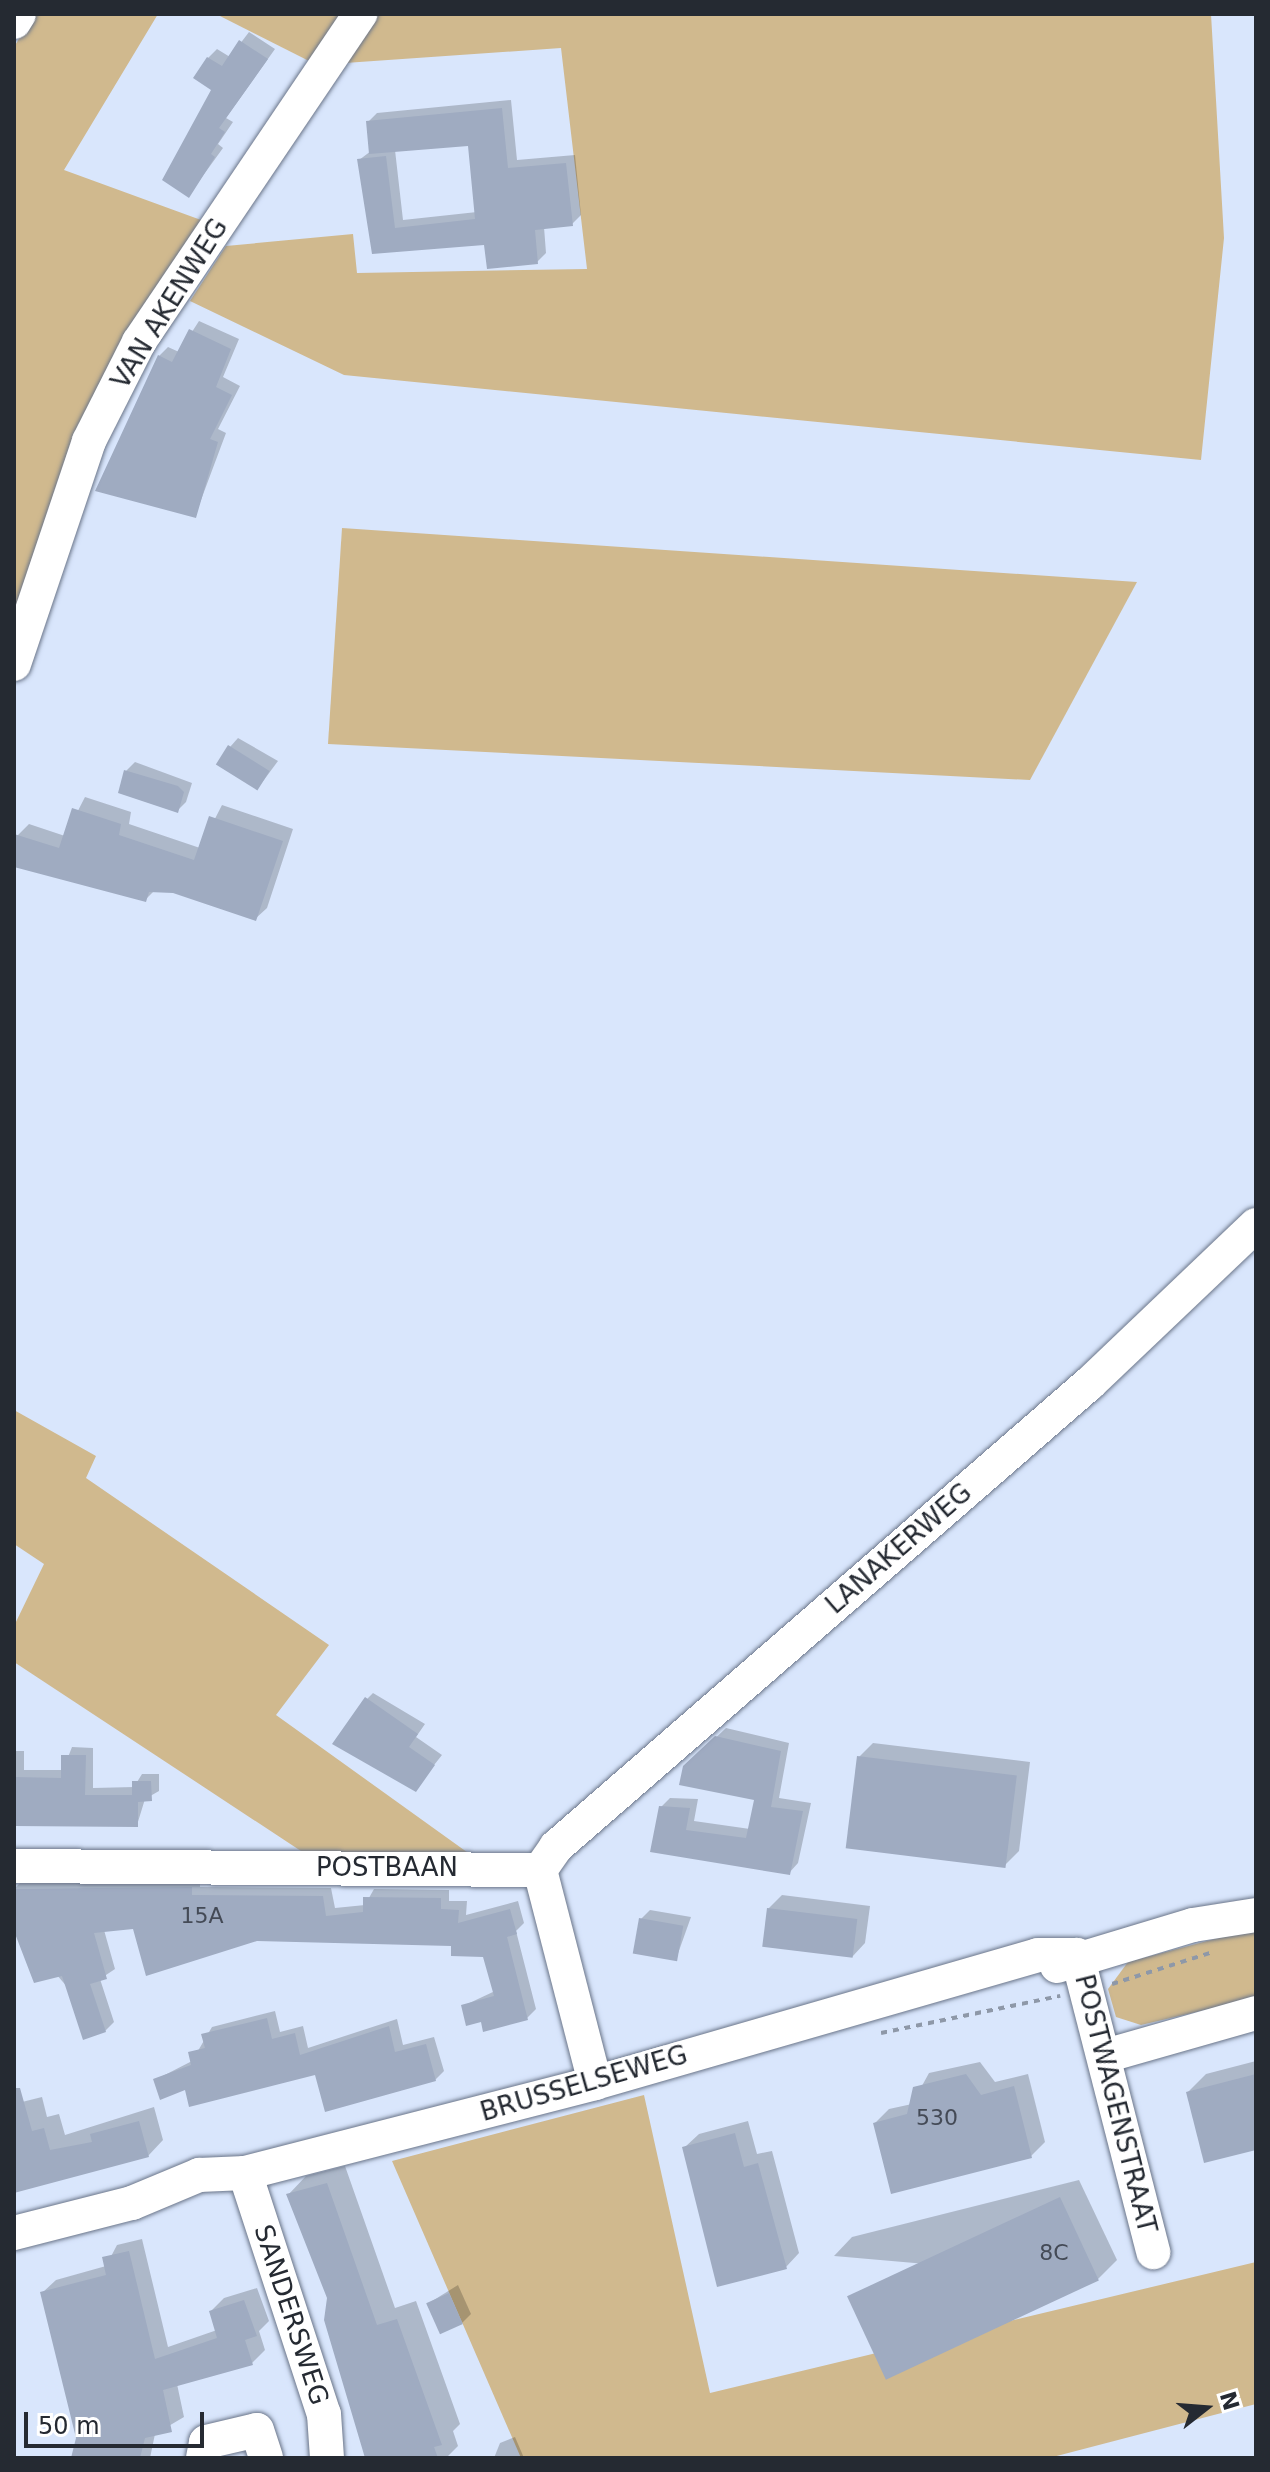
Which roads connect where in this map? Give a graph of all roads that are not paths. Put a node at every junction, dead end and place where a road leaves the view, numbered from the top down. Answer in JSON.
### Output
{"nodes":[{"id":1,"x":19,"y":14,"type":"edge"},
{"id":2,"x":360,"y":14,"type":"edge"},
{"id":3,"x":14,"y":22,"type":"edge"},
{"id":4,"x":14,"y":664,"type":"edge"},
{"id":5,"x":1256,"y":1225,"type":"edge"},
{"id":6,"x":14,"y":1866,"type":"edge"},
{"id":7,"x":540,"y":1870,"type":"junction"},
{"id":8,"x":1256,"y":1898,"type":"edge"},
{"id":9,"x":1256,"y":1915,"type":"edge"},
{"id":10,"x":1193,"y":1925,"type":"junction"},
{"id":11,"x":1077,"y":1955,"type":"junction"},
{"id":12,"x":1256,"y":2013,"type":"edge"},
{"id":13,"x":1105,"y":2056,"type":"junction"},
{"id":14,"x":595,"y":2083,"type":"junction"},
{"id":15,"x":245,"y":2173,"type":"junction"},
{"id":16,"x":14,"y":2233,"type":"edge"},
{"id":17,"x":1153,"y":2252,"type":"dead end"},
{"id":18,"x":203,"y":2458,"type":"edge"},
{"id":19,"x":266,"y":2458,"type":"edge"},
{"id":20,"x":327,"y":2458,"type":"edge"}],
"edges":[{"from":1,"to":3,"type":"street"},
{"from":2,"to":4,"type":"street","name":"VAN AKENWEG"},
{"from":5,"to":7,"type":"street","name":"LANAKERWEG"},
{"from":6,"to":7,"type":"street","name":"POSTBAAN"},
{"from":7,"to":14,"type":"street"},
{"from":8,"to":10,"type":"street","name":"BRUSSELSEWEG"},
{"from":9,"to":10,"type":"street","name":"BRUSSELSEWEG"},
{"from":10,"to":11,"type":"street","name":"BRUSSELSEWEG"},
{"from":11,"to":13,"type":"street","name":"POSTWAGENSTRAAT"},
{"from":11,"to":14,"type":"street","name":"BRUSSELSEWEG"},
{"from":12,"to":13,"type":"street"},
{"from":13,"to":17,"type":"street","name":"POSTWAGENSTRAAT"},
{"from":14,"to":15,"type":"street","name":"BRUSSELSEWEG"},
{"from":15,"to":16,"type":"street","name":"BRUSSELSEWEG"},
{"from":15,"to":20,"type":"street","name":"SANDERSWEG"},
{"from":18,"to":19,"type":"street"}]}
